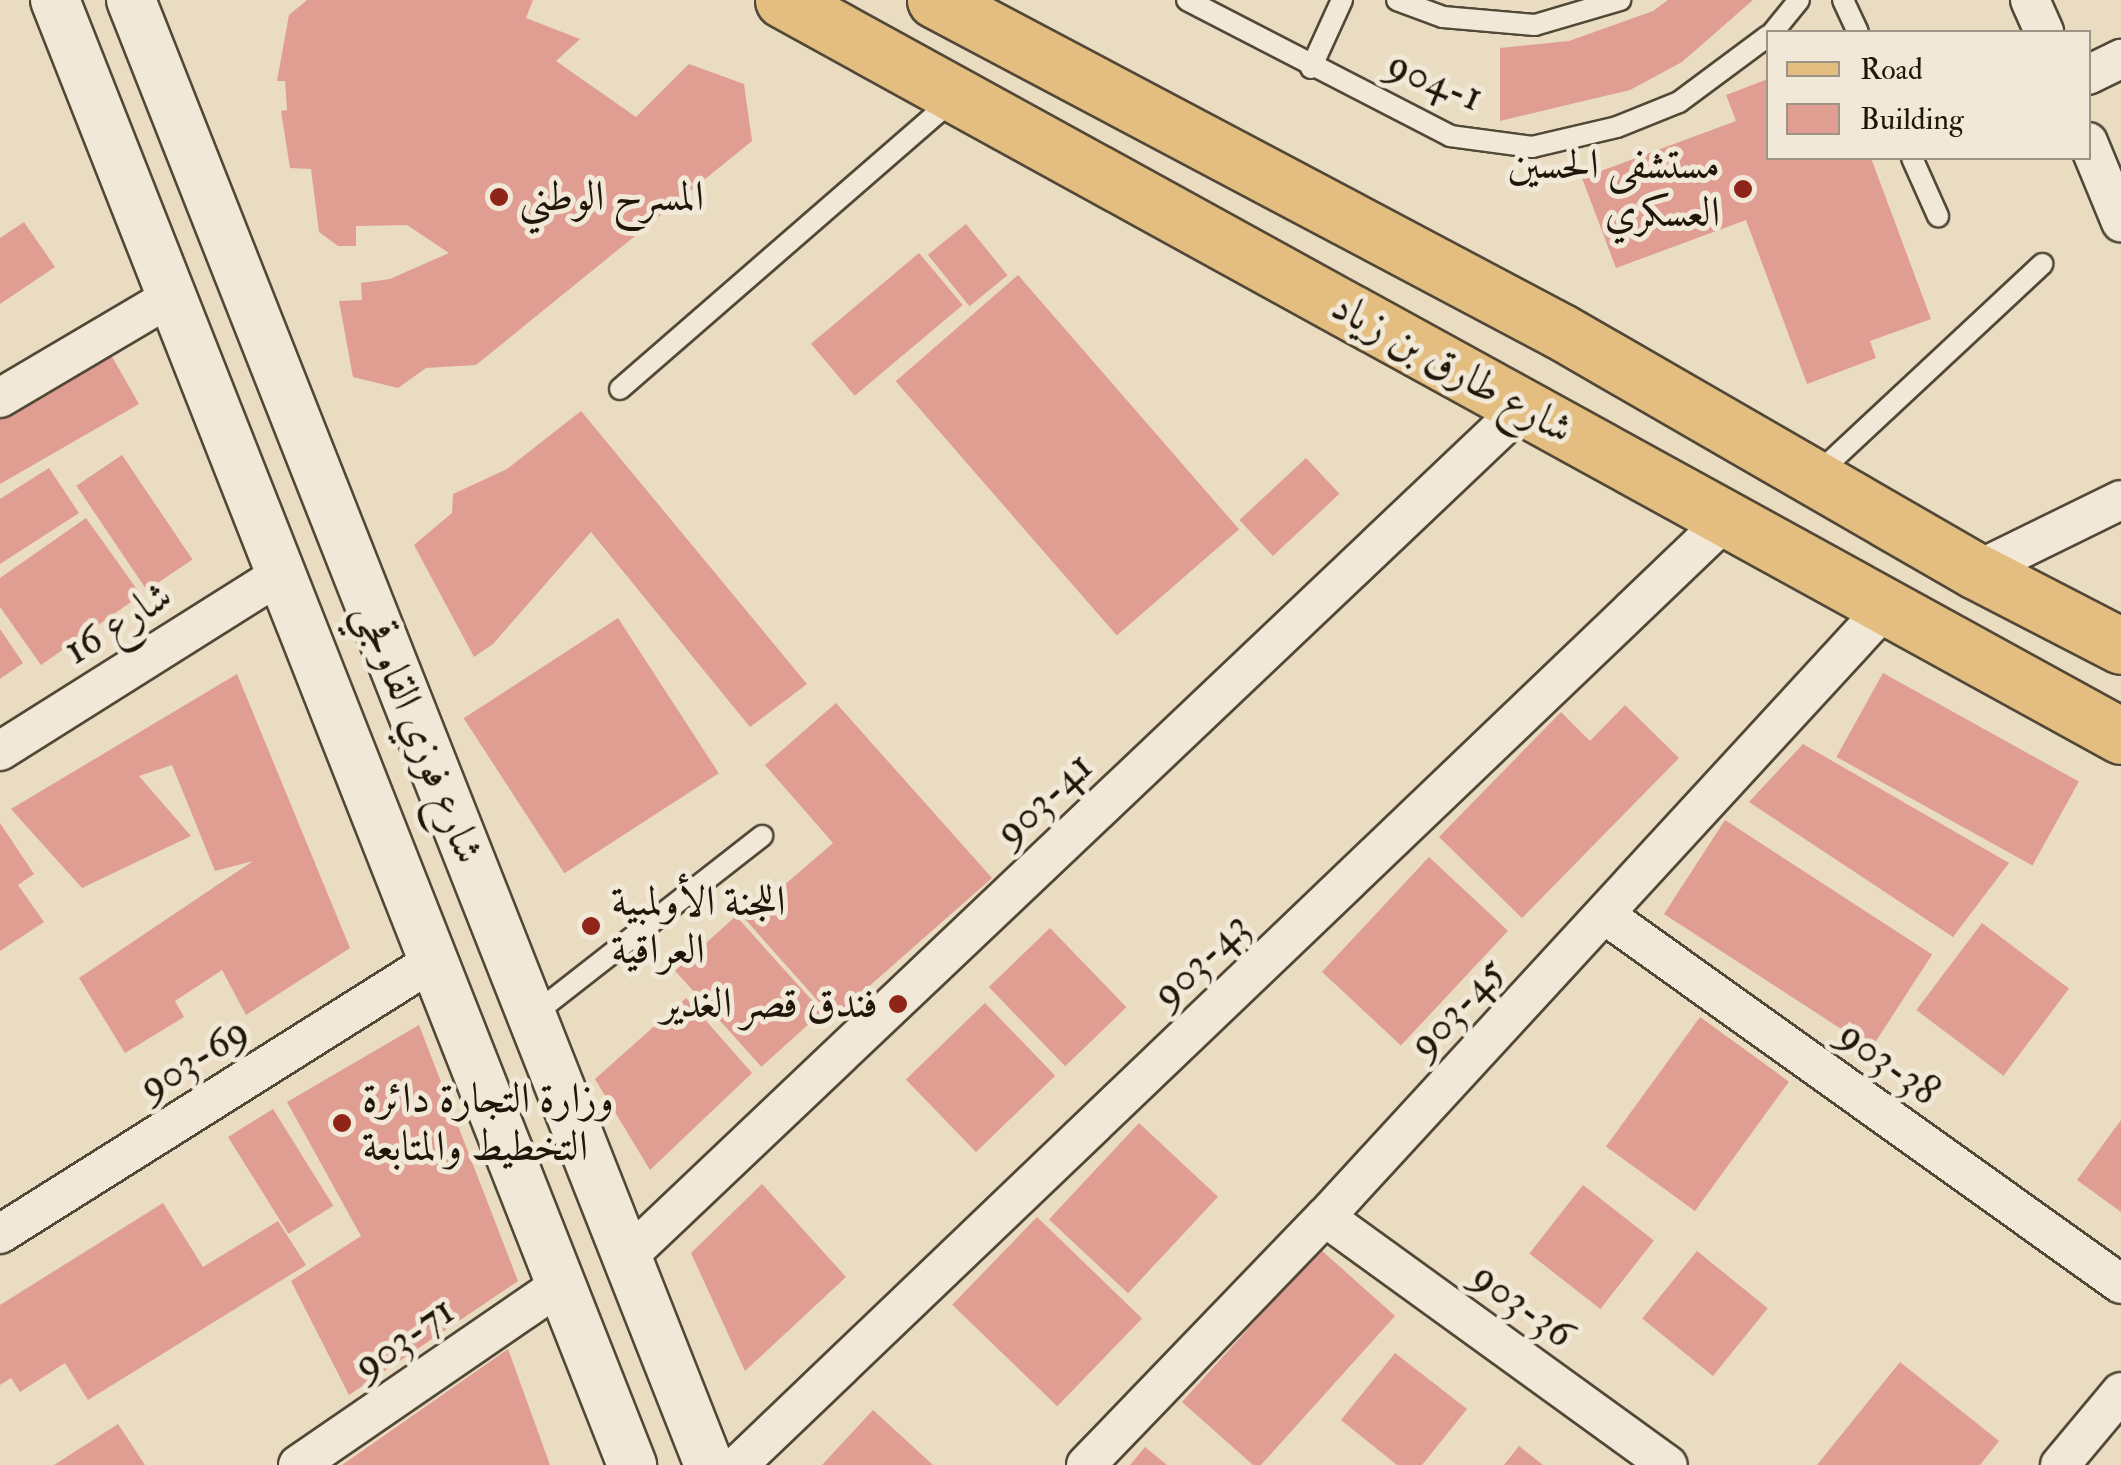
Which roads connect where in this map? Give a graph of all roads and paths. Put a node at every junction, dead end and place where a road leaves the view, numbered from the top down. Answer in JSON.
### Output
{"nodes":[{"id":1,"x":55,"y":0,"type":"edge"},
{"id":2,"x":130,"y":0,"type":"edge"},
{"id":3,"x":783,"y":0,"type":"edge"},
{"id":4,"x":935,"y":0,"type":"edge"},
{"id":5,"x":1187,"y":0,"type":"edge"},
{"id":6,"x":1342,"y":0,"type":"edge"},
{"id":7,"x":1398,"y":0,"type":"edge"},
{"id":8,"x":1620,"y":0,"type":"edge"},
{"id":9,"x":1799,"y":0,"type":"edge"},
{"id":10,"x":1843,"y":0,"type":"edge"},
{"id":11,"x":2030,"y":0,"type":"edge"},
{"id":12,"x":1774,"y":30,"type":"edge"},
{"id":13,"x":1857,"y":30,"type":"edge"},
{"id":14,"x":2043,"y":30,"type":"edge"},
{"id":15,"x":1766,"y":38,"type":"edge"},
{"id":16,"x":2121,"y":58,"type":"edge"},
{"id":17,"x":1311,"y":68,"type":"junction"},
{"id":18,"x":2091,"y":73,"type":"edge"},
{"id":19,"x":958,"y":96,"type":"junction"},
{"id":20,"x":2091,"y":149,"type":"edge"},
{"id":21,"x":1913,"y":160,"type":"edge"},
{"id":22,"x":1938,"y":216,"type":"dead end"},
{"id":23,"x":2121,"y":222,"type":"edge"},
{"id":24,"x":2042,"y":264,"type":"dead end"},
{"id":25,"x":176,"y":294,"type":"junction"},
{"id":26,"x":620,"y":389,"type":"dead end"},
{"id":27,"x":0,"y":398,"type":"edge"},
{"id":28,"x":1523,"y":407,"type":"junction"},
{"id":29,"x":1814,"y":477,"type":"junction"},
{"id":30,"x":2121,"y":500,"type":"edge"},
{"id":31,"x":1726,"y":520,"type":"junction"},
{"id":32,"x":1976,"y":571,"type":"junction"},
{"id":33,"x":284,"y":572,"type":"junction"},
{"id":34,"x":1887,"y":606,"type":"junction"},
{"id":35,"x":2121,"y":646,"type":"edge"},
{"id":36,"x":2121,"y":736,"type":"edge"},
{"id":37,"x":0,"y":750,"type":"edge"},
{"id":38,"x":762,"y":836,"type":"dead end"},
{"id":39,"x":1605,"y":915,"type":"junction"},
{"id":40,"x":435,"y":960,"type":"junction"},
{"id":41,"x":532,"y":1017,"type":"junction"},
{"id":42,"x":1324,"y":1217,"type":"junction"},
{"id":43,"x":0,"y":1234,"type":"edge"},
{"id":44,"x":626,"y":1256,"type":"junction"},
{"id":45,"x":561,"y":1284,"type":"junction"},
{"id":46,"x":2121,"y":1284,"type":"edge"},
{"id":47,"x":2121,"y":1392,"type":"edge"},
{"id":48,"x":298,"y":1465,"type":"edge"},
{"id":49,"x":632,"y":1465,"type":"edge"},
{"id":50,"x":709,"y":1465,"type":"edge"},
{"id":51,"x":738,"y":1465,"type":"edge"},
{"id":52,"x":1086,"y":1465,"type":"edge"},
{"id":53,"x":1668,"y":1465,"type":"edge"},
{"id":54,"x":2060,"y":1465,"type":"edge"}],
"edges":[{"from":1,"to":25,"type":"street","name":"شارع فوزي القاوقجي"},
{"from":2,"to":41,"type":"street","name":"شارع فوزي القاوقجي"},
{"from":3,"to":19,"type":"main road","name":"شارع طارق بن زياد"},
{"from":4,"to":29,"type":"main road","name":"شارع طارق بن زياد"},
{"from":5,"to":17,"type":"lane","name":"904-1"},
{"from":6,"to":17,"type":"lane"},
{"from":7,"to":8,"type":"lane"},
{"from":9,"to":12,"type":"lane","name":"904-1"},
{"from":10,"to":13,"type":"lane"},
{"from":11,"to":14,"type":"street"},
{"from":15,"to":17,"type":"lane","name":"904-1"},
{"from":16,"to":18,"type":"street"},
{"from":19,"to":26,"type":"lane"},
{"from":19,"to":28,"type":"main road","name":"شارع طارق بن زياد"},
{"from":20,"to":23,"type":"street"},
{"from":21,"to":22,"type":"lane"},
{"from":24,"to":29,"type":"lane"},
{"from":25,"to":27,"type":"street"},
{"from":25,"to":33,"type":"street","name":"شارع فوزي القاوقجي"},
{"from":28,"to":31,"type":"main road","name":"شارع طارق بن زياد"},
{"from":28,"to":44,"type":"street","name":"903-41"},
{"from":29,"to":32,"type":"main road","name":"شارع طارق بن زياد"},
{"from":30,"to":32,"type":"street"},
{"from":31,"to":34,"type":"main road","name":"شارع طارق بن زياد"},
{"from":31,"to":51,"type":"street","name":"903-43"},
{"from":32,"to":35,"type":"main road","name":"شارع طارق بن زياد"},
{"from":33,"to":37,"type":"street","name":"شارع 16"},
{"from":33,"to":40,"type":"street","name":"شارع فوزي القاوقجي"},
{"from":34,"to":36,"type":"main road","name":"شارع طارق بن زياد"},
{"from":34,"to":39,"type":"street","name":"903-45"},
{"from":38,"to":41,"type":"lane"},
{"from":39,"to":42,"type":"street","name":"903-45"},
{"from":39,"to":46,"type":"street","name":"903-38"},
{"from":40,"to":43,"type":"street","name":"903-69"},
{"from":40,"to":45,"type":"street","name":"شارع فوزي القاوقجي"},
{"from":41,"to":44,"type":"street","name":"شارع فوزي القاوقجي"},
{"from":42,"to":52,"type":"street","name":"903-45"},
{"from":42,"to":53,"type":"street","name":"903-36"},
{"from":44,"to":50,"type":"street","name":"شارع فوزي القاوقجي"},
{"from":45,"to":48,"type":"street","name":"903-71"},
{"from":45,"to":49,"type":"street","name":"شارع فوزي القاوقجي"},
{"from":47,"to":54,"type":"street"}]}
